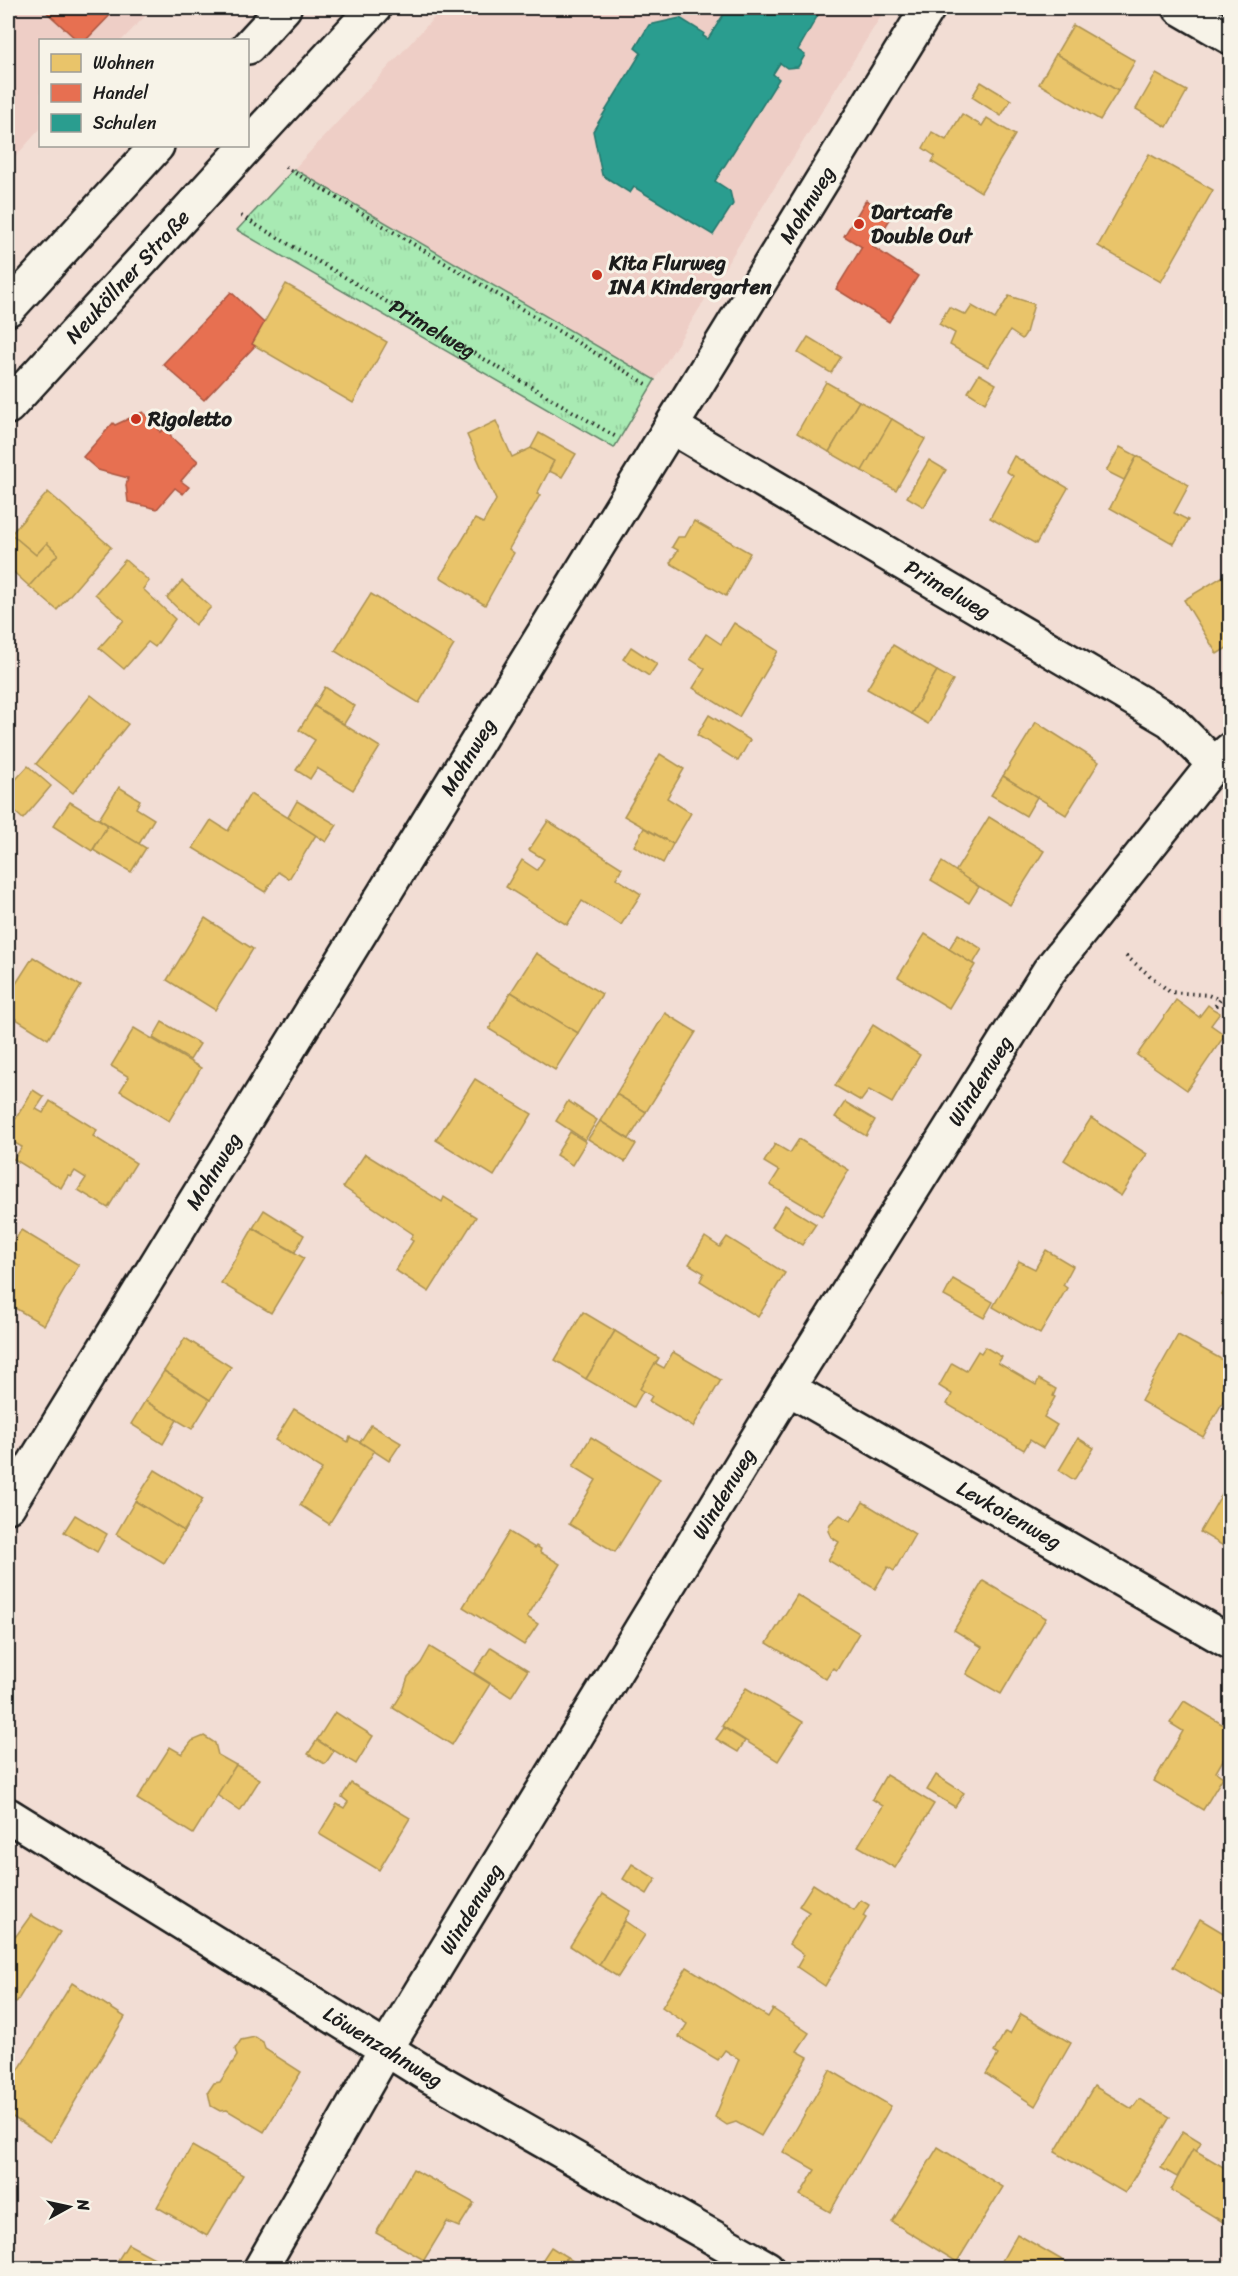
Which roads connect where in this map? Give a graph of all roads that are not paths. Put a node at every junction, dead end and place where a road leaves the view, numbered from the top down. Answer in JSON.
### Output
{"nodes":[{"id":1,"x":284,"y":8,"type":"edge"},
{"id":2,"x":374,"y":8,"type":"edge"},
{"id":3,"x":928,"y":8,"type":"edge"},
{"id":4,"x":1180,"y":8,"type":"edge"},
{"id":5,"x":1230,"y":38,"type":"edge"},
{"id":6,"x":249,"y":46,"type":"edge"},
{"id":7,"x":249,"y":143,"type":"edge"},
{"id":8,"x":157,"y":147,"type":"edge"},
{"id":9,"x":245,"y":147,"type":"edge"},
{"id":10,"x":8,"y":309,"type":"edge"},
{"id":11,"x":8,"y":407,"type":"edge"},
{"id":12,"x":672,"y":427,"type":"junction"},
{"id":13,"x":1222,"y":757,"type":"edge"},
{"id":14,"x":788,"y":1388,"type":"junction"},
{"id":15,"x":8,"y":1506,"type":"edge"},
{"id":16,"x":1230,"y":1642,"type":"edge"},
{"id":17,"x":8,"y":1815,"type":"edge"},
{"id":18,"x":386,"y":2049,"type":"junction"},
{"id":19,"x":261,"y":2268,"type":"edge"},
{"id":20,"x":766,"y":2268,"type":"edge"}],
"edges":[{"from":1,"to":6,"type":"street"},
{"from":2,"to":7,"type":"street","name":"Neuköllner Straße"},
{"from":3,"to":12,"type":"street","name":"Mohnweg"},
{"from":4,"to":5,"type":"street"},
{"from":8,"to":10,"type":"street"},
{"from":9,"to":11,"type":"street","name":"Neuköllner Straße"},
{"from":12,"to":13,"type":"street","name":"Primelweg"},
{"from":12,"to":15,"type":"street","name":"Mohnweg"},
{"from":13,"to":14,"type":"street","name":"Windenweg"},
{"from":14,"to":16,"type":"street","name":"Levkoienweg"},
{"from":14,"to":18,"type":"street","name":"Windenweg"},
{"from":17,"to":18,"type":"street","name":"Löwenzahnweg"},
{"from":18,"to":19,"type":"street","name":"Windenweg"},
{"from":18,"to":20,"type":"street","name":"Löwenzahnweg"}]}
